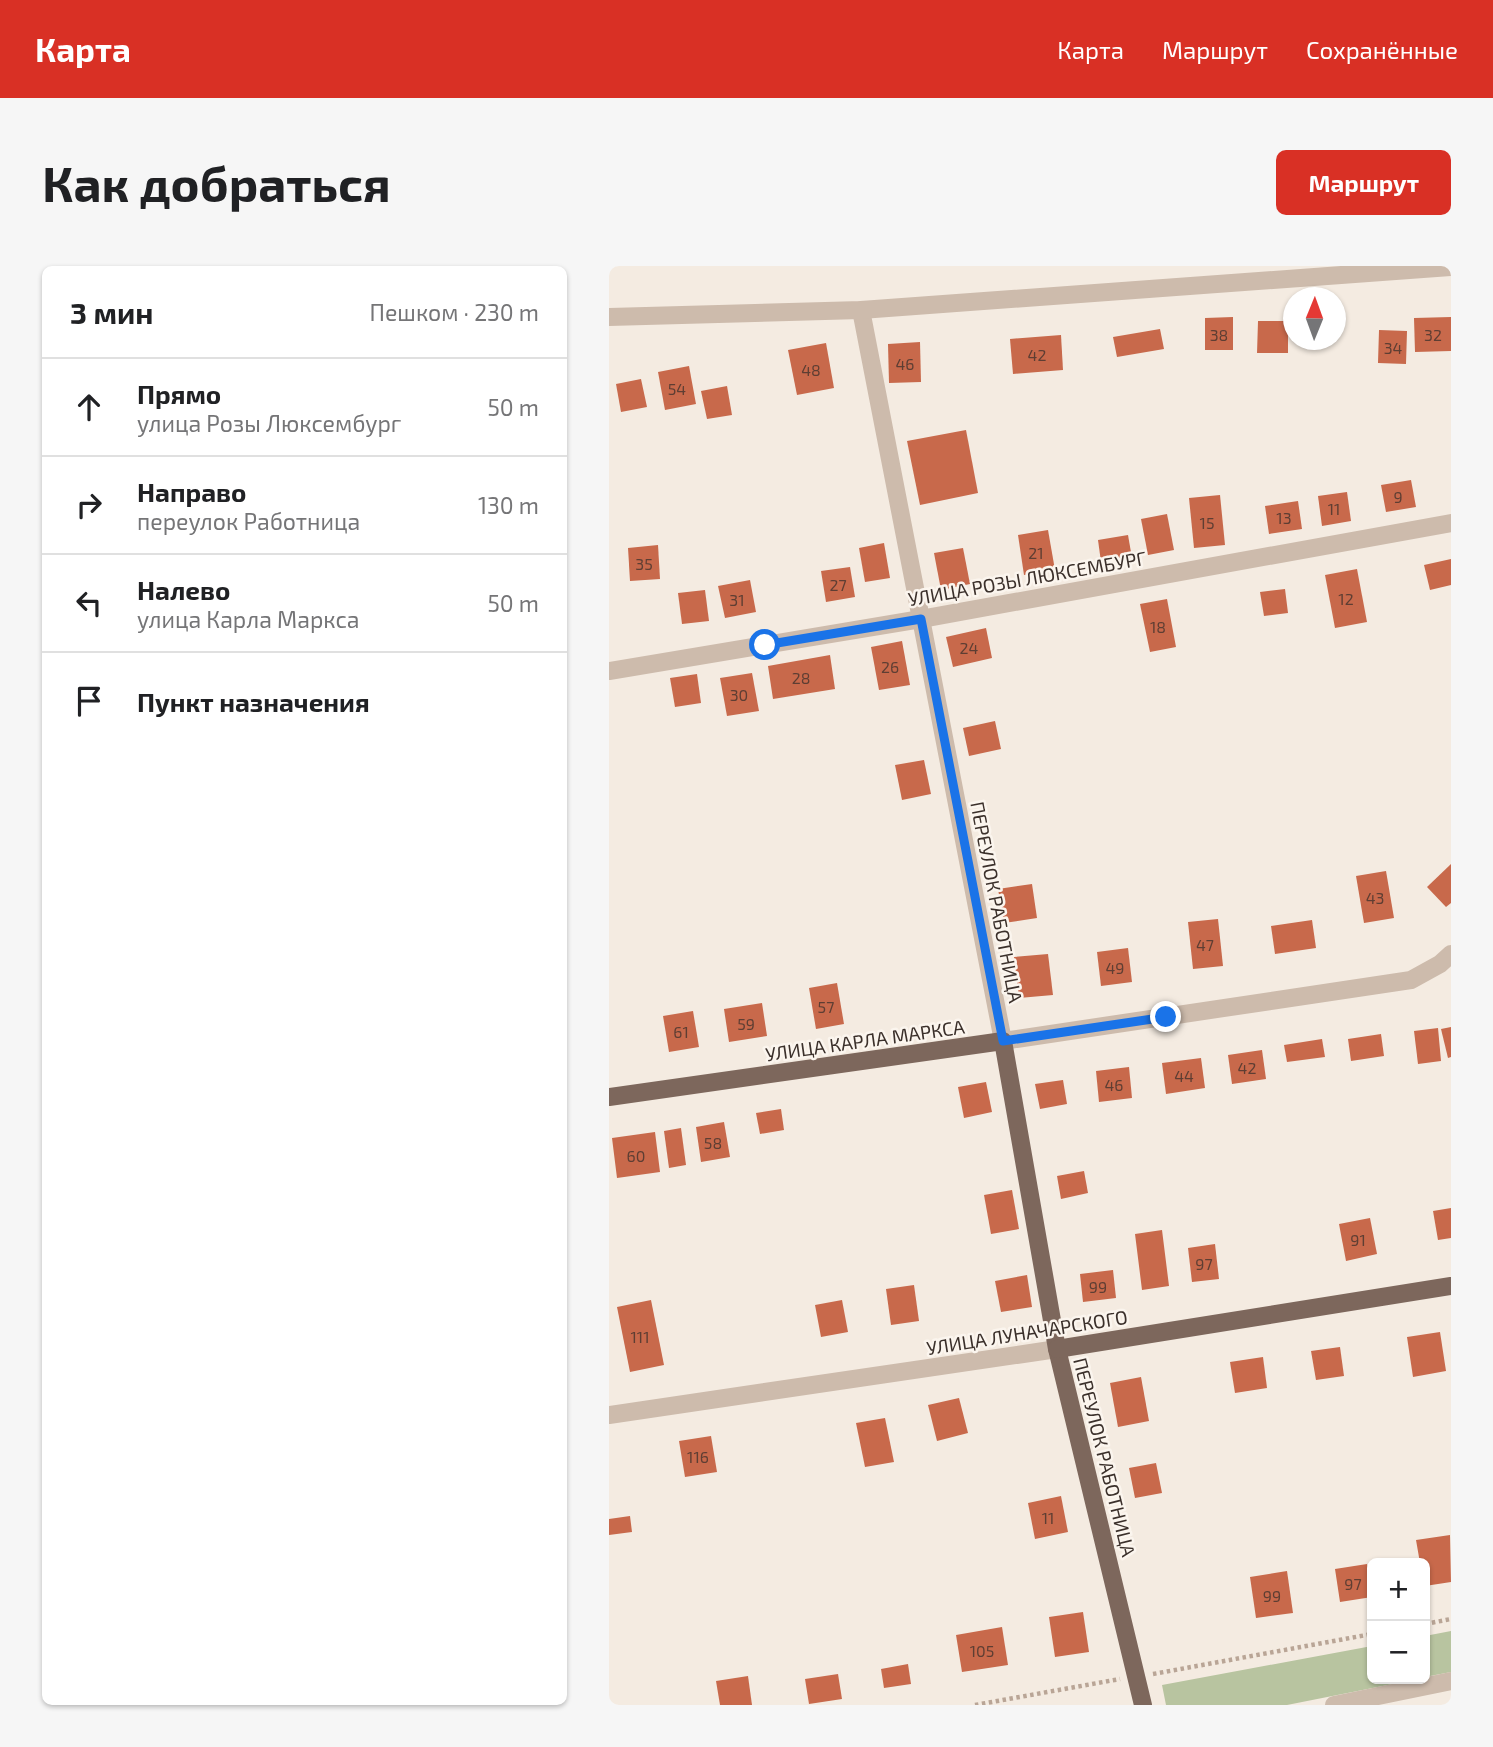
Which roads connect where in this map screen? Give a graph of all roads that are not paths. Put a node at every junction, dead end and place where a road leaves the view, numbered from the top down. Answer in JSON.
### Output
{"nodes":[{"id":1,"x":1451,"y":267,"type":"edge"},
{"id":2,"x":861,"y":310,"type":"junction"},
{"id":3,"x":609,"y":317,"type":"edge"},
{"id":4,"x":1451,"y":523,"type":"edge"},
{"id":5,"x":921,"y":619,"type":"junction"},
{"id":6,"x":609,"y":671,"type":"edge"},
{"id":7,"x":1451,"y":954,"type":"edge"},
{"id":8,"x":1003,"y":1041,"type":"junction"},
{"id":9,"x":609,"y":1097,"type":"edge"},
{"id":10,"x":1451,"y":1286,"type":"edge"},
{"id":11,"x":1057,"y":1349,"type":"junction"},
{"id":12,"x":609,"y":1415,"type":"edge"},
{"id":13,"x":1451,"y":1681,"type":"edge"},
{"id":14,"x":1143,"y":1705,"type":"edge"},
{"id":15,"x":1334,"y":1705,"type":"edge"}],
"edges":[{"from":1,"to":2,"type":"street"},
{"from":2,"to":3,"type":"street"},
{"from":2,"to":5,"type":"street","name":"ПЕРЕУЛОК РАБОТНИЦА"},
{"from":4,"to":5,"type":"street","name":"УЛИЦА РОЗЫ ЛЮКСЕМБУРГ"},
{"from":5,"to":6,"type":"street","name":"УЛИЦА РОЗЫ ЛЮКСЕМБУРГ"},
{"from":5,"to":8,"type":"street","name":"ПЕРЕУЛОК РАБОТНИЦА"},
{"from":7,"to":8,"type":"street","name":"УЛИЦА КАРЛА МАРКСА"},
{"from":8,"to":9,"type":"main road","name":"УЛИЦА КАРЛА МАРКСА"},
{"from":8,"to":11,"type":"main road","name":"ПЕРЕУЛОК РАБОТНИЦА"},
{"from":10,"to":11,"type":"main road","name":"УЛИЦА ЛУНАЧАРСКОГО"},
{"from":11,"to":12,"type":"street","name":"УЛИЦА ЛУНАЧАРСКОГО"},
{"from":11,"to":14,"type":"main road","name":"ПЕРЕУЛОК РАБОТНИЦА"},
{"from":13,"to":15,"type":"street"}]}
